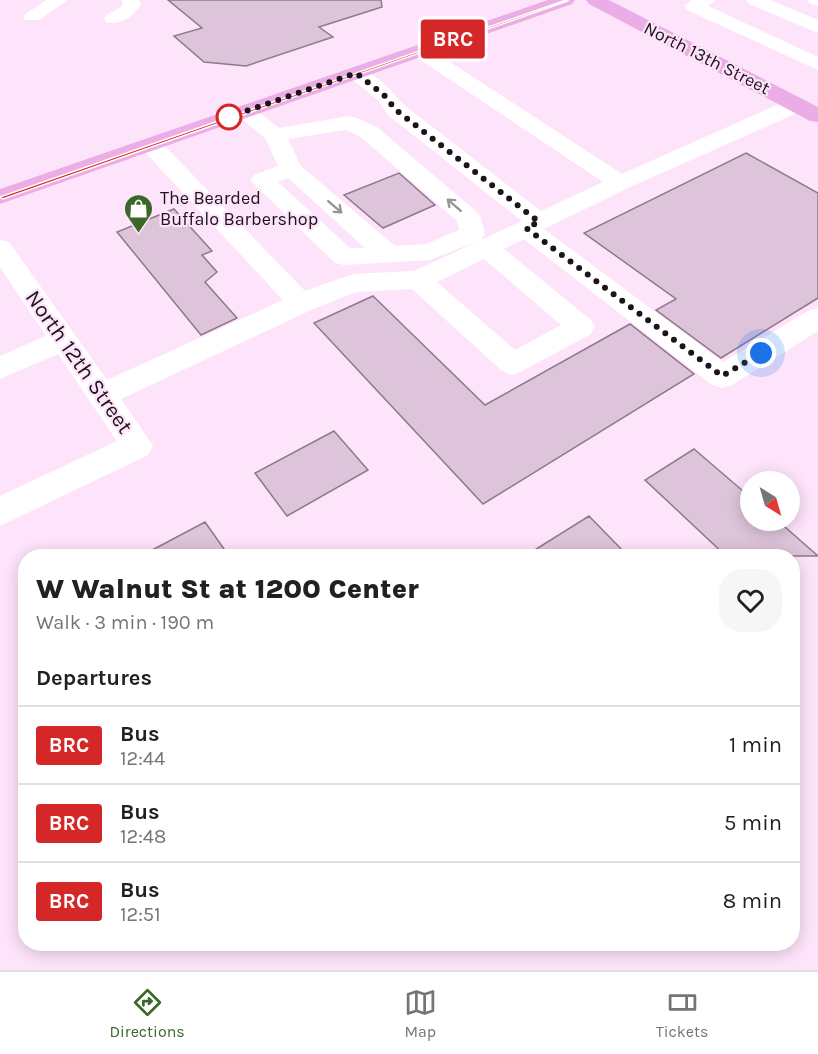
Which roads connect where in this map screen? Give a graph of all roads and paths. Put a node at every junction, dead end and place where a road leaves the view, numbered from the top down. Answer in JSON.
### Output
{"nodes":[{"id":1,"x":59,"y":0,"type":"edge"},
{"id":2,"x":130,"y":0,"type":"edge"},
{"id":3,"x":566,"y":0,"type":"edge"},
{"id":4,"x":595,"y":0,"type":"edge"},
{"id":5,"x":707,"y":0,"type":"edge"},
{"id":6,"x":755,"y":0,"type":"edge"},
{"id":7,"x":32,"y":16,"type":"dead end"},
{"id":8,"x":113,"y":18,"type":"dead end"},
{"id":9,"x":818,"y":27,"type":"edge"},
{"id":10,"x":420,"y":51,"type":"junction"},
{"id":11,"x":818,"y":64,"type":"edge"},
{"id":12,"x":356,"y":73,"type":"junction"},
{"id":13,"x":801,"y":91,"type":"edge"},
{"id":14,"x":244,"y":112,"type":"junction"},
{"id":15,"x":818,"y":116,"type":"edge"},
{"id":16,"x":275,"y":135,"type":"junction"},
{"id":17,"x":151,"y":145,"type":"junction"},
{"id":18,"x":620,"y":183,"type":"junction"},
{"id":19,"x":0,"y":197,"type":"edge"},
{"id":20,"x":532,"y":225,"type":"junction"},
{"id":21,"x":486,"y":247,"type":"junction"},
{"id":22,"x":3,"y":259,"type":"edge"},
{"id":23,"x":418,"y":280,"type":"junction"},
{"id":24,"x":301,"y":303,"type":"junction"},
{"id":25,"x":818,"y":318,"type":"edge"},
{"id":26,"x":64,"y":340,"type":"junction"},
{"id":27,"x":0,"y":368,"type":"edge"},
{"id":28,"x":102,"y":395,"type":"junction"},
{"id":29,"x":0,"y":512,"type":"edge"}],
"edges":[{"from":1,"to":7,"type":"street"},
{"from":2,"to":8,"type":"street"},
{"from":3,"to":10,"type":"main road"},
{"from":4,"to":13,"type":"main road","name":"North 13th Street"},
{"from":5,"to":11,"type":"street"},
{"from":6,"to":9,"type":"street"},
{"from":10,"to":12,"type":"main road"},
{"from":10,"to":18,"type":"street"},
{"from":12,"to":14,"type":"main road"},
{"from":12,"to":20,"type":"street"},
{"from":13,"to":15,"type":"main road","name":"North 13th Street"},
{"from":13,"to":18,"type":"street"},
{"from":14,"to":16,"type":"street"},
{"from":14,"to":17,"type":"main road"},
{"from":16,"to":16,"type":"street","one_way":true},
{"from":17,"to":19,"type":"main road"},
{"from":17,"to":24,"type":"street"},
{"from":18,"to":20,"type":"street"},
{"from":20,"to":21,"type":"street"},
{"from":20,"to":25,"type":"street"},
{"from":21,"to":23,"type":"street"},
{"from":21,"to":23,"type":"street"},
{"from":22,"to":26,"type":"street","name":"North 12th Street"},
{"from":23,"to":24,"type":"street"},
{"from":24,"to":28,"type":"street"},
{"from":26,"to":27,"type":"street"},
{"from":26,"to":28,"type":"street","name":"North 12th Street"},
{"from":28,"to":29,"type":"street","name":"North 12th Street"}]}
